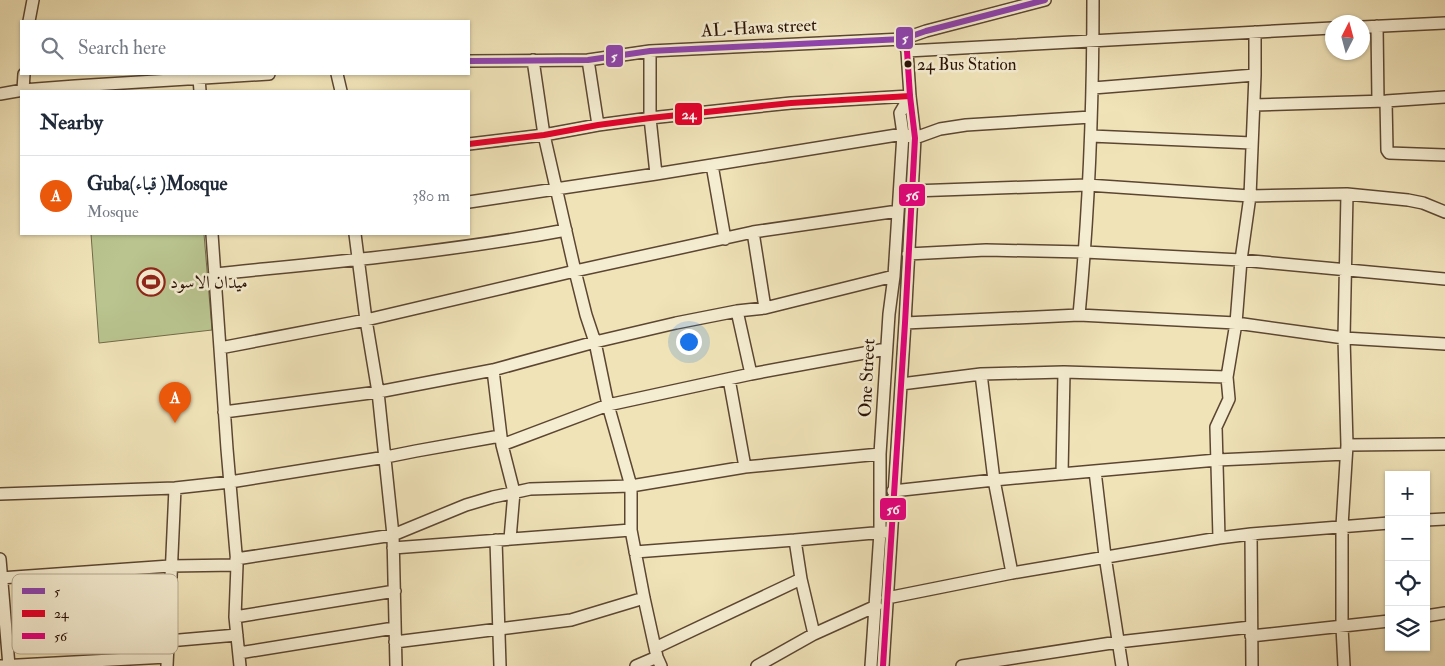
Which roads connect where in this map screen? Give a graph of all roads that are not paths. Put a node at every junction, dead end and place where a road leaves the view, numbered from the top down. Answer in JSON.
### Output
{"nodes":[{"id":1,"x":33,"y":0,"type":"edge"},
{"id":2,"x":1045,"y":0,"type":"edge"},
{"id":3,"x":1093,"y":0,"type":"edge"},
{"id":4,"x":29,"y":20,"type":"edge"},
{"id":5,"x":1445,"y":23,"type":"edge"},
{"id":6,"x":1370,"y":26,"type":"edge"},
{"id":7,"x":1376,"y":26,"type":"junction"},
{"id":8,"x":1325,"y":28,"type":"edge"},
{"id":9,"x":1255,"y":32,"type":"junction"},
{"id":10,"x":903,"y":39,"type":"junction"},
{"id":11,"x":1093,"y":40,"type":"junction"},
{"id":12,"x":650,"y":51,"type":"junction"},
{"id":13,"x":906,"y":51,"type":"junction"},
{"id":14,"x":533,"y":60,"type":"junction"},
{"id":15,"x":588,"y":60,"type":"junction"},
{"id":16,"x":470,"y":62,"type":"edge"},
{"id":17,"x":24,"y":75,"type":"edge"},
{"id":18,"x":252,"y":75,"type":"edge"},
{"id":19,"x":337,"y":75,"type":"edge"},
{"id":20,"x":1255,"y":75,"type":"junction"},
{"id":21,"x":199,"y":78,"type":"junction"},
{"id":22,"x":1093,"y":88,"type":"junction"},
{"id":23,"x":23,"y":90,"type":"edge"},
{"id":24,"x":200,"y":90,"type":"edge"},
{"id":25,"x":341,"y":90,"type":"edge"},
{"id":26,"x":20,"y":91,"type":"edge"},
{"id":27,"x":0,"y":94,"type":"edge"},
{"id":28,"x":910,"y":96,"type":"junction"},
{"id":29,"x":1445,"y":97,"type":"edge"},
{"id":30,"x":1382,"y":101,"type":"junction"},
{"id":31,"x":1254,"y":105,"type":"junction"},
{"id":32,"x":1092,"y":117,"type":"junction"},
{"id":33,"x":650,"y":118,"type":"junction"},
{"id":34,"x":598,"y":125,"type":"junction"},
{"id":35,"x":544,"y":134,"type":"junction"},
{"id":36,"x":903,"y":134,"type":"junction"},
{"id":37,"x":1091,"y":136,"type":"junction"},
{"id":38,"x":915,"y":138,"type":"junction"},
{"id":39,"x":1252,"y":142,"type":"junction"},
{"id":40,"x":470,"y":144,"type":"edge"},
{"id":41,"x":1445,"y":155,"type":"edge"},
{"id":42,"x":712,"y":165,"type":"junction"},
{"id":43,"x":656,"y":174,"type":"junction"},
{"id":44,"x":1088,"y":185,"type":"junction"},
{"id":45,"x":558,"y":188,"type":"junction"},
{"id":46,"x":912,"y":191,"type":"junction"},
{"id":47,"x":1347,"y":194,"type":"junction"},
{"id":48,"x":1250,"y":196,"type":"junction"},
{"id":49,"x":470,"y":202,"type":"edge"},
{"id":50,"x":898,"y":211,"type":"junction"},
{"id":51,"x":1445,"y":212,"type":"edge"},
{"id":52,"x":566,"y":230,"type":"junction"},
{"id":53,"x":753,"y":232,"type":"junction"},
{"id":54,"x":212,"y":235,"type":"edge"},
{"id":55,"x":355,"y":235,"type":"edge"},
{"id":56,"x":725,"y":239,"type":"junction"},
{"id":57,"x":1085,"y":252,"type":"junction"},
{"id":58,"x":908,"y":254,"type":"junction"},
{"id":59,"x":358,"y":260,"type":"junction"},
{"id":60,"x":1241,"y":260,"type":"junction"},
{"id":61,"x":1345,"y":270,"type":"junction"},
{"id":62,"x":575,"y":271,"type":"junction"},
{"id":63,"x":214,"y":274,"type":"junction"},
{"id":64,"x":894,"y":276,"type":"junction"},
{"id":65,"x":1445,"y":279,"type":"edge"},
{"id":66,"x":765,"y":308,"type":"junction"},
{"id":67,"x":737,"y":311,"type":"junction"},
{"id":68,"x":1079,"y":314,"type":"junction"},
{"id":69,"x":366,"y":320,"type":"junction"},
{"id":70,"x":1236,"y":323,"type":"junction"},
{"id":71,"x":905,"y":324,"type":"junction"},
{"id":72,"x":1344,"y":338,"type":"junction"},
{"id":73,"x":595,"y":342,"type":"junction"},
{"id":74,"x":1445,"y":344,"type":"edge"},
{"id":75,"x":220,"y":348,"type":"junction"},
{"id":76,"x":886,"y":349,"type":"junction"},
{"id":77,"x":492,"y":370,"type":"junction"},
{"id":78,"x":1064,"y":372,"type":"junction"},
{"id":79,"x":751,"y":374,"type":"junction"},
{"id":80,"x":981,"y":374,"type":"junction"},
{"id":81,"x":1227,"y":377,"type":"junction"},
{"id":82,"x":729,"y":379,"type":"junction"},
{"id":83,"x":901,"y":384,"type":"junction"},
{"id":84,"x":378,"y":392,"type":"junction"},
{"id":85,"x":608,"y":405,"type":"junction"},
{"id":86,"x":224,"y":412,"type":"junction"},
{"id":87,"x":501,"y":441,"type":"junction"},
{"id":88,"x":1445,"y":444,"type":"edge"},
{"id":89,"x":1346,"y":449,"type":"junction"},
{"id":90,"x":880,"y":454,"type":"junction"},
{"id":91,"x":386,"y":457,"type":"junction"},
{"id":92,"x":1216,"y":460,"type":"junction"},
{"id":93,"x":744,"y":467,"type":"junction"},
{"id":94,"x":1095,"y":471,"type":"junction"},
{"id":95,"x":1062,"y":474,"type":"junction"},
{"id":96,"x":994,"y":480,"type":"junction"},
{"id":97,"x":230,"y":482,"type":"junction"},
{"id":98,"x":631,"y":486,"type":"junction"},
{"id":99,"x":174,"y":488,"type":"junction"},
{"id":100,"x":893,"y":491,"type":"junction"},
{"id":101,"x":514,"y":492,"type":"junction"},
{"id":102,"x":0,"y":494,"type":"edge"},
{"id":103,"x":1445,"y":519,"type":"edge"},
{"id":104,"x":1430,"y":520,"type":"edge"},
{"id":105,"x":1385,"y":523,"type":"edge"},
{"id":106,"x":1342,"y":526,"type":"junction"},
{"id":107,"x":631,"y":530,"type":"junction"},
{"id":108,"x":885,"y":532,"type":"junction"},
{"id":109,"x":1251,"y":534,"type":"junction"},
{"id":110,"x":393,"y":535,"type":"junction"},
{"id":111,"x":1219,"y":538,"type":"junction"},
{"id":112,"x":510,"y":539,"type":"junction"},
{"id":113,"x":496,"y":540,"type":"junction"},
{"id":114,"x":795,"y":540,"type":"junction"},
{"id":115,"x":393,"y":548,"type":"junction"},
{"id":116,"x":635,"y":552,"type":"junction"},
{"id":117,"x":1105,"y":556,"type":"junction"},
{"id":118,"x":0,"y":559,"type":"edge"},
{"id":119,"x":236,"y":562,"type":"junction"},
{"id":120,"x":170,"y":566,"type":"junction"},
{"id":121,"x":1012,"y":572,"type":"junction"},
{"id":122,"x":57,"y":574,"type":"edge"},
{"id":123,"x":170,"y":574,"type":"edge"},
{"id":124,"x":1,"y":578,"type":"edge"},
{"id":125,"x":801,"y":579,"type":"junction"},
{"id":126,"x":395,"y":591,"type":"junction"},
{"id":127,"x":644,"y":598,"type":"junction"},
{"id":128,"x":887,"y":598,"type":"junction"},
{"id":129,"x":876,"y":606,"type":"junction"},
{"id":130,"x":1445,"y":614,"type":"edge"},
{"id":131,"x":1430,"y":616,"type":"edge"},
{"id":132,"x":235,"y":617,"type":"junction"},
{"id":133,"x":1385,"y":622,"type":"edge"},
{"id":134,"x":1342,"y":627,"type":"junction"},
{"id":135,"x":394,"y":628,"type":"junction"},
{"id":136,"x":498,"y":629,"type":"junction"},
{"id":137,"x":1251,"y":632,"type":"junction"},
{"id":138,"x":814,"y":634,"type":"junction"},
{"id":139,"x":237,"y":635,"type":"junction"},
{"id":140,"x":178,"y":640,"type":"edge"},
{"id":141,"x":395,"y":642,"type":"junction"},
{"id":142,"x":1118,"y":642,"type":"junction"},
{"id":143,"x":239,"y":653,"type":"junction"},
{"id":144,"x":657,"y":657,"type":"edge"},
{"id":145,"x":167,"y":661,"type":"edge"},
{"id":146,"x":0,"y":666,"type":"edge"},
{"id":147,"x":9,"y":666,"type":"edge"},
{"id":148,"x":240,"y":666,"type":"edge"},
{"id":149,"x":396,"y":666,"type":"edge"},
{"id":150,"x":500,"y":666,"type":"edge"},
{"id":151,"x":636,"y":666,"type":"edge"},
{"id":152,"x":757,"y":666,"type":"edge"},
{"id":153,"x":871,"y":666,"type":"edge"},
{"id":154,"x":883,"y":666,"type":"edge"},
{"id":155,"x":962,"y":666,"type":"edge"},
{"id":156,"x":1122,"y":666,"type":"edge"},
{"id":157,"x":1252,"y":666,"type":"edge"},
{"id":158,"x":1344,"y":666,"type":"edge"}],
"edges":[{"from":1,"to":4,"type":"street"},
{"from":2,"to":10,"type":"street","name":"AL-Hawa street"},
{"from":3,"to":11,"type":"street"},
{"from":5,"to":7,"type":"street"},
{"from":6,"to":7,"type":"street"},
{"from":7,"to":30,"type":"street"},
{"from":8,"to":9,"type":"street"},
{"from":9,"to":11,"type":"street"},
{"from":9,"to":20,"type":"street"},
{"from":10,"to":12,"type":"street","name":"AL-Hawa street"},
{"from":10,"to":13,"type":"street","name":"One Street"},
{"from":11,"to":13,"type":"street"},
{"from":11,"to":22,"type":"street"},
{"from":12,"to":15,"type":"street","name":"AL-Hawa street"},
{"from":12,"to":33,"type":"street"},
{"from":13,"to":28,"type":"street","name":"One Street"},
{"from":14,"to":15,"type":"street","name":"AL-Hawa street"},
{"from":14,"to":16,"type":"street","name":"AL-Hawa street"},
{"from":14,"to":35,"type":"street"},
{"from":15,"to":34,"type":"street"},
{"from":17,"to":23,"type":"street"},
{"from":18,"to":21,"type":"street"},
{"from":19,"to":25,"type":"street"},
{"from":20,"to":22,"type":"street"},
{"from":20,"to":31,"type":"street"},
{"from":21,"to":23,"type":"street"},
{"from":21,"to":24,"type":"street"},
{"from":22,"to":32,"type":"street"},
{"from":26,"to":27,"type":"street"},
{"from":28,"to":33,"type":"street"},
{"from":28,"to":36,"type":"street","name":"One Street"},
{"from":28,"to":38,"type":"street","name":"One Street"},
{"from":29,"to":30,"type":"street"},
{"from":30,"to":31,"type":"street"},
{"from":30,"to":41,"type":"street"},
{"from":31,"to":39,"type":"street"},
{"from":32,"to":37,"type":"street"},
{"from":32,"to":38,"type":"street"},
{"from":33,"to":34,"type":"street"},
{"from":33,"to":43,"type":"street"},
{"from":34,"to":35,"type":"street"},
{"from":35,"to":40,"type":"street"},
{"from":35,"to":45,"type":"street"},
{"from":36,"to":38,"type":"street"},
{"from":36,"to":42,"type":"street"},
{"from":36,"to":50,"type":"street","name":"One Street"},
{"from":37,"to":39,"type":"street"},
{"from":37,"to":44,"type":"street"},
{"from":38,"to":46,"type":"street","name":"One Street"},
{"from":39,"to":48,"type":"street"},
{"from":42,"to":43,"type":"street"},
{"from":42,"to":56,"type":"street"},
{"from":43,"to":45,"type":"street"},
{"from":44,"to":46,"type":"street"},
{"from":44,"to":48,"type":"street"},
{"from":44,"to":57,"type":"street"},
{"from":45,"to":49,"type":"street"},
{"from":45,"to":52,"type":"street"},
{"from":46,"to":58,"type":"street","name":"One Street"},
{"from":47,"to":48,"type":"street"},
{"from":47,"to":51,"type":"street"},
{"from":47,"to":61,"type":"street"},
{"from":48,"to":60,"type":"street"},
{"from":50,"to":53,"type":"street"},
{"from":50,"to":64,"type":"street","name":"One Street"},
{"from":52,"to":59,"type":"street"},
{"from":52,"to":62,"type":"street"},
{"from":53,"to":56,"type":"street"},
{"from":53,"to":66,"type":"street"},
{"from":54,"to":63,"type":"street"},
{"from":55,"to":59,"type":"street"},
{"from":56,"to":62,"type":"street"},
{"from":57,"to":58,"type":"street"},
{"from":57,"to":60,"type":"street"},
{"from":57,"to":68,"type":"street"},
{"from":58,"to":71,"type":"street","name":"One Street"},
{"from":59,"to":63,"type":"street"},
{"from":59,"to":69,"type":"street"},
{"from":60,"to":61,"type":"street"},
{"from":60,"to":70,"type":"street"},
{"from":61,"to":65,"type":"street"},
{"from":61,"to":72,"type":"street"},
{"from":62,"to":69,"type":"street"},
{"from":62,"to":73,"type":"street"},
{"from":63,"to":75,"type":"street"},
{"from":64,"to":66,"type":"street"},
{"from":64,"to":76,"type":"street","name":"One Street"},
{"from":66,"to":67,"type":"street"},
{"from":67,"to":73,"type":"street"},
{"from":67,"to":79,"type":"street"},
{"from":68,"to":70,"type":"street"},
{"from":68,"to":71,"type":"street"},
{"from":69,"to":75,"type":"street"},
{"from":69,"to":84,"type":"street"},
{"from":70,"to":72,"type":"street"},
{"from":70,"to":81,"type":"street"},
{"from":71,"to":83,"type":"street","name":"One Street"},
{"from":72,"to":74,"type":"street"},
{"from":72,"to":89,"type":"street"},
{"from":73,"to":77,"type":"street"},
{"from":73,"to":85,"type":"street"},
{"from":75,"to":86,"type":"street"},
{"from":76,"to":79,"type":"street"},
{"from":76,"to":90,"type":"street","name":"One Street"},
{"from":77,"to":84,"type":"street"},
{"from":77,"to":87,"type":"street"},
{"from":78,"to":80,"type":"street"},
{"from":78,"to":81,"type":"street"},
{"from":78,"to":95,"type":"street"},
{"from":79,"to":82,"type":"street"},
{"from":80,"to":83,"type":"street"},
{"from":80,"to":96,"type":"street"},
{"from":81,"to":92,"type":"street"},
{"from":82,"to":85,"type":"street"},
{"from":82,"to":93,"type":"street"},
{"from":83,"to":100,"type":"street","name":"One Street"},
{"from":84,"to":86,"type":"street"},
{"from":84,"to":91,"type":"street"},
{"from":85,"to":87,"type":"street"},
{"from":85,"to":98,"type":"street"},
{"from":86,"to":97,"type":"street"},
{"from":87,"to":91,"type":"street"},
{"from":87,"to":101,"type":"street"},
{"from":88,"to":89,"type":"street"},
{"from":89,"to":92,"type":"street"},
{"from":89,"to":106,"type":"street"},
{"from":90,"to":93,"type":"street"},
{"from":90,"to":108,"type":"street","name":"One Street"},
{"from":91,"to":97,"type":"street"},
{"from":91,"to":110,"type":"street"},
{"from":92,"to":94,"type":"street"},
{"from":92,"to":111,"type":"street"},
{"from":93,"to":98,"type":"street"},
{"from":94,"to":95,"type":"street"},
{"from":94,"to":117,"type":"street"},
{"from":95,"to":96,"type":"street"},
{"from":96,"to":100,"type":"street"},
{"from":96,"to":121,"type":"street"},
{"from":97,"to":99,"type":"street"},
{"from":97,"to":119,"type":"street"},
{"from":98,"to":101,"type":"street"},
{"from":98,"to":107,"type":"street"},
{"from":99,"to":102,"type":"street"},
{"from":99,"to":120,"type":"street"},
{"from":100,"to":108,"type":"street","name":"One Street"},
{"from":101,"to":110,"type":"street"},
{"from":101,"to":112,"type":"street"},
{"from":103,"to":104,"type":"street"},
{"from":105,"to":106,"type":"street"},
{"from":106,"to":109,"type":"street"},
{"from":106,"to":134,"type":"street"},
{"from":107,"to":112,"type":"street"},
{"from":107,"to":116,"type":"street"},
{"from":108,"to":114,"type":"street"},
{"from":108,"to":128,"type":"street","name":"One Street"},
{"from":108,"to":129,"type":"street","name":"One Street"},
{"from":109,"to":111,"type":"street"},
{"from":109,"to":137,"type":"street"},
{"from":110,"to":115,"type":"street"},
{"from":110,"to":119,"type":"street"},
{"from":111,"to":117,"type":"street"},
{"from":112,"to":113,"type":"street"},
{"from":113,"to":115,"type":"street"},
{"from":113,"to":136,"type":"street"},
{"from":114,"to":116,"type":"street"},
{"from":114,"to":125,"type":"street"},
{"from":115,"to":126,"type":"street"},
{"from":116,"to":127,"type":"street"},
{"from":117,"to":121,"type":"street"},
{"from":117,"to":142,"type":"street"},
{"from":118,"to":124,"type":"street"},
{"from":119,"to":120,"type":"street"},
{"from":119,"to":132,"type":"street"},
{"from":120,"to":122,"type":"street"},
{"from":120,"to":123,"type":"street"},
{"from":121,"to":128,"type":"street"},
{"from":124,"to":147,"type":"street"},
{"from":125,"to":138,"type":"street"},
{"from":125,"to":144,"type":"street"},
{"from":126,"to":132,"type":"street"},
{"from":126,"to":135,"type":"street"},
{"from":127,"to":136,"type":"street"},
{"from":127,"to":144,"type":"street"},
{"from":128,"to":154,"type":"street","name":"One Street"},
{"from":129,"to":138,"type":"street"},
{"from":129,"to":153,"type":"street","name":"One Street"},
{"from":130,"to":131,"type":"street"},
{"from":132,"to":139,"type":"street"},
{"from":133,"to":134,"type":"street"},
{"from":134,"to":137,"type":"street"},
{"from":134,"to":158,"type":"street"},
{"from":135,"to":141,"type":"street"},
{"from":135,"to":143,"type":"street"},
{"from":136,"to":141,"type":"street"},
{"from":136,"to":150,"type":"street"},
{"from":137,"to":142,"type":"street"},
{"from":137,"to":157,"type":"street"},
{"from":138,"to":152,"type":"street"},
{"from":139,"to":140,"type":"street"},
{"from":139,"to":143,"type":"street"},
{"from":141,"to":149,"type":"street"},
{"from":142,"to":155,"type":"street"},
{"from":142,"to":156,"type":"street"},
{"from":143,"to":148,"type":"street"},
{"from":144,"to":151,"type":"street"},
{"from":145,"to":147,"type":"street"},
{"from":146,"to":147,"type":"street"}]}
